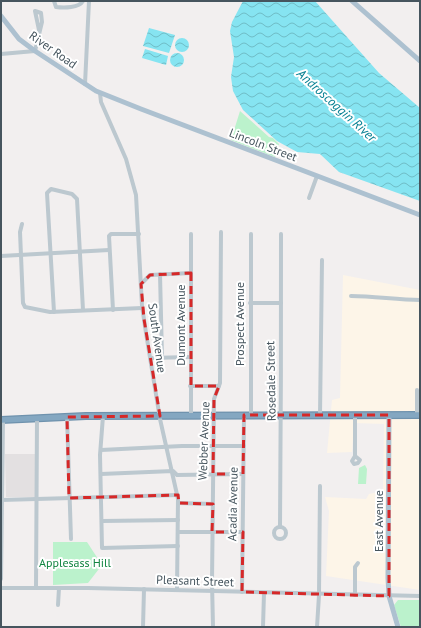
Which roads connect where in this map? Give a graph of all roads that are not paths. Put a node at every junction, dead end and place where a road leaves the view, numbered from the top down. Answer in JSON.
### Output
{"nodes":[{"id":1,"x":54,"y":1,"type":"edge"},
{"id":2,"x":83,"y":1,"type":"edge"},
{"id":3,"x":89,"y":1,"type":"edge"},
{"id":4,"x":352,"y":1,"type":"edge"},
{"id":5,"x":1,"y":16,"type":"edge"},
{"id":6,"x":39,"y":30,"type":"dead end"},
{"id":7,"x":34,"y":51,"type":"junction"},
{"id":8,"x":1,"y":54,"type":"edge"},
{"id":9,"x":420,"y":62,"type":"edge"},
{"id":10,"x":86,"y":84,"type":"junction"},
{"id":11,"x":100,"y":92,"type":"junction"},
{"id":12,"x":317,"y":176,"type":"junction"},
{"id":13,"x":309,"y":198,"type":"dead end"},
{"id":14,"x":420,"y":215,"type":"edge"},
{"id":15,"x":22,"y":224,"type":"dead end"},
{"id":16,"x":221,"y":232,"type":"dead end"},
{"id":17,"x":139,"y":234,"type":"junction"},
{"id":18,"x":191,"y":234,"type":"dead end"},
{"id":19,"x":251,"y":234,"type":"dead end"},
{"id":20,"x":281,"y":234,"type":"dead end"},
{"id":21,"x":109,"y":250,"type":"junction"},
{"id":22,"x":80,"y":251,"type":"junction"},
{"id":23,"x":50,"y":253,"type":"junction"},
{"id":24,"x":21,"y":254,"type":"junction"},
{"id":25,"x":1,"y":256,"type":"edge"},
{"id":26,"x":322,"y":260,"type":"dead end"},
{"id":27,"x":191,"y":273,"type":"junction"},
{"id":28,"x":160,"y":274,"type":"junction"},
{"id":29,"x":141,"y":284,"type":"junction"},
{"id":30,"x":352,"y":296,"type":"dead end"},
{"id":31,"x":420,"y":300,"type":"edge"},
{"id":32,"x":250,"y":303,"type":"junction"},
{"id":33,"x":281,"y":303,"type":"junction"},
{"id":34,"x":142,"y":308,"type":"junction"},
{"id":35,"x":83,"y":310,"type":"junction"},
{"id":36,"x":113,"y":310,"type":"junction"},
{"id":37,"x":54,"y":312,"type":"junction"},
{"id":38,"x":162,"y":357,"type":"junction"},
{"id":39,"x":190,"y":357,"type":"junction"},
{"id":40,"x":150,"y":358,"type":"junction"},
{"id":41,"x":190,"y":386,"type":"junction"},
{"id":42,"x":219,"y":386,"type":"junction"},
{"id":43,"x":417,"y":390,"type":"dead end"},
{"id":44,"x":214,"y":415,"type":"junction"},
{"id":45,"x":244,"y":415,"type":"junction"},
{"id":46,"x":250,"y":415,"type":"junction"},
{"id":47,"x":281,"y":415,"type":"junction"},
{"id":48,"x":320,"y":415,"type":"junction"},
{"id":49,"x":355,"y":415,"type":"junction"},
{"id":50,"x":389,"y":415,"type":"junction"},
{"id":51,"x":419,"y":415,"type":"edge"},
{"id":52,"x":103,"y":416,"type":"junction"},
{"id":53,"x":160,"y":416,"type":"junction"},
{"id":54,"x":190,"y":416,"type":"junction"},
{"id":55,"x":67,"y":417,"type":"junction"},
{"id":56,"x":37,"y":418,"type":"junction"},
{"id":57,"x":2,"y":420,"type":"edge"},
{"id":58,"x":213,"y":446,"type":"junction"},
{"id":59,"x":244,"y":446,"type":"junction"},
{"id":60,"x":167,"y":447,"type":"junction"},
{"id":61,"x":101,"y":450,"type":"junction"},
{"id":62,"x":355,"y":456,"type":"dead end"},
{"id":63,"x":172,"y":471,"type":"junction"},
{"id":64,"x":101,"y":474,"type":"junction"},
{"id":65,"x":213,"y":474,"type":"junction"},
{"id":66,"x":243,"y":474,"type":"junction"},
{"id":67,"x":320,"y":486,"type":"dead end"},
{"id":68,"x":178,"y":495,"type":"junction"},
{"id":69,"x":37,"y":498,"type":"junction"},
{"id":70,"x":69,"y":498,"type":"junction"},
{"id":71,"x":101,"y":498,"type":"junction"},
{"id":72,"x":2,"y":499,"type":"edge"},
{"id":73,"x":179,"y":503,"type":"junction"},
{"id":74,"x":213,"y":504,"type":"junction"},
{"id":75,"x":178,"y":520,"type":"junction"},
{"id":76,"x":102,"y":521,"type":"junction"},
{"id":77,"x":280,"y":527,"type":"dead end"},
{"id":78,"x":178,"y":532,"type":"junction"},
{"id":79,"x":212,"y":532,"type":"junction"},
{"id":80,"x":243,"y":532,"type":"junction"},
{"id":81,"x":71,"y":539,"type":"dead end"},
{"id":82,"x":178,"y":546,"type":"junction"},
{"id":83,"x":358,"y":564,"type":"dead end"},
{"id":84,"x":1,"y":579,"type":"edge"},
{"id":85,"x":1,"y":588,"type":"edge"},
{"id":86,"x":36,"y":588,"type":"junction"},
{"id":87,"x":59,"y":588,"type":"junction"},
{"id":88,"x":144,"y":589,"type":"junction"},
{"id":89,"x":177,"y":590,"type":"junction"},
{"id":90,"x":213,"y":591,"type":"junction"},
{"id":91,"x":242,"y":592,"type":"junction"},
{"id":92,"x":264,"y":593,"type":"junction"},
{"id":93,"x":319,"y":595,"type":"junction"},
{"id":94,"x":355,"y":595,"type":"junction"},
{"id":95,"x":389,"y":596,"type":"junction"},
{"id":96,"x":420,"y":596,"type":"edge"},
{"id":97,"x":58,"y":605,"type":"dead end"},
{"id":98,"x":143,"y":627,"type":"edge"},
{"id":99,"x":213,"y":627,"type":"edge"},
{"id":100,"x":263,"y":627,"type":"edge"},
{"id":101,"x":317,"y":627,"type":"edge"},
{"id":102,"x":398,"y":627,"type":"edge"}],
"edges":[{"from":1,"to":2,"type":"street"},
{"from":3,"to":10,"type":"street"},
{"from":4,"to":9,"type":"main road"},
{"from":5,"to":7,"type":"main road","name":"River Road"},
{"from":6,"to":7,"type":"street"},
{"from":7,"to":8,"type":"street"},
{"from":7,"to":10,"type":"main road","name":"River Road"},
{"from":10,"to":11,"type":"main road","name":"River Road"},
{"from":11,"to":12,"type":"main road","name":"Lincoln Street"},
{"from":11,"to":17,"type":"street","name":"South Avenue"},
{"from":12,"to":13,"type":"street"},
{"from":12,"to":14,"type":"main road","name":"Lincoln Street"},
{"from":15,"to":24,"type":"street"},
{"from":16,"to":42,"type":"street","name":"Webber Avenue"},
{"from":17,"to":21,"type":"street"},
{"from":17,"to":29,"type":"street","name":"South Avenue"},
{"from":18,"to":27,"type":"street","name":"Dumont Avenue"},
{"from":19,"to":32,"type":"street","name":"Prospect Avenue"},
{"from":20,"to":33,"type":"street","name":"Rosedale Street"},
{"from":21,"to":22,"type":"street"},
{"from":21,"to":36,"type":"street"},
{"from":22,"to":23,"type":"street"},
{"from":22,"to":23,"type":"street"},
{"from":22,"to":35,"type":"street"},
{"from":23,"to":24,"type":"street"},
{"from":23,"to":37,"type":"street"},
{"from":24,"to":25,"type":"street"},
{"from":24,"to":37,"type":"street"},
{"from":26,"to":48,"type":"street"},
{"from":27,"to":28,"type":"street"},
{"from":27,"to":39,"type":"street","name":"Dumont Avenue"},
{"from":28,"to":29,"type":"street"},
{"from":28,"to":38,"type":"street"},
{"from":29,"to":34,"type":"street","name":"South Avenue"},
{"from":30,"to":31,"type":"street"},
{"from":32,"to":33,"type":"street"},
{"from":32,"to":46,"type":"street","name":"Prospect Avenue"},
{"from":33,"to":47,"type":"street","name":"Rosedale Street"},
{"from":34,"to":36,"type":"street"},
{"from":34,"to":40,"type":"street","name":"South Avenue"},
{"from":35,"to":36,"type":"street"},
{"from":35,"to":37,"type":"street"},
{"from":38,"to":39,"type":"street"},
{"from":38,"to":40,"type":"street"},
{"from":39,"to":41,"type":"street","name":"Dumont Avenue"},
{"from":40,"to":53,"type":"street","name":"South Avenue"},
{"from":41,"to":42,"type":"street"},
{"from":41,"to":54,"type":"street","name":"Dumont Avenue"},
{"from":42,"to":44,"type":"street","name":"Webber Avenue"},
{"from":43,"to":51,"type":"street"},
{"from":44,"to":45,"type":"highway"},
{"from":44,"to":54,"type":"highway"},
{"from":44,"to":58,"type":"street","name":"Webber Avenue"},
{"from":45,"to":46,"type":"highway"},
{"from":45,"to":59,"type":"street","name":"Acadia Avenue"},
{"from":46,"to":47,"type":"highway"},
{"from":47,"to":48,"type":"highway"},
{"from":47,"to":77,"type":"street","name":"Rosedale Street"},
{"from":48,"to":49,"type":"highway"},
{"from":49,"to":50,"type":"highway"},
{"from":49,"to":62,"type":"street"},
{"from":50,"to":51,"type":"highway"},
{"from":50,"to":95,"type":"main road","name":"East Avenue"},
{"from":52,"to":53,"type":"highway"},
{"from":52,"to":55,"type":"highway"},
{"from":52,"to":61,"type":"street"},
{"from":53,"to":54,"type":"highway"},
{"from":53,"to":60,"type":"street","name":"South Avenue"},
{"from":55,"to":56,"type":"highway"},
{"from":55,"to":70,"type":"street"},
{"from":56,"to":57,"type":"highway"},
{"from":56,"to":69,"type":"street"},
{"from":57,"to":72,"type":"street"},
{"from":58,"to":59,"type":"street"},
{"from":58,"to":60,"type":"street"},
{"from":58,"to":65,"type":"street","name":"Webber Avenue"},
{"from":59,"to":66,"type":"street","name":"Acadia Avenue"},
{"from":60,"to":61,"type":"street"},
{"from":60,"to":63,"type":"street","name":"South Avenue"},
{"from":61,"to":64,"type":"street"},
{"from":63,"to":64,"type":"street"},
{"from":63,"to":65,"type":"street"},
{"from":63,"to":68,"type":"street","name":"South Avenue"},
{"from":64,"to":71,"type":"street"},
{"from":65,"to":66,"type":"street"},
{"from":65,"to":74,"type":"street","name":"Webber Avenue"},
{"from":66,"to":80,"type":"street","name":"Acadia Avenue"},
{"from":67,"to":93,"type":"street"},
{"from":68,"to":71,"type":"street"},
{"from":68,"to":73,"type":"street","name":"South Avenue"},
{"from":69,"to":70,"type":"street"},
{"from":69,"to":72,"type":"street"},
{"from":69,"to":86,"type":"street"},
{"from":70,"to":71,"type":"street"},
{"from":70,"to":81,"type":"street"},
{"from":71,"to":76,"type":"street"},
{"from":72,"to":84,"type":"street"},
{"from":73,"to":74,"type":"street"},
{"from":73,"to":75,"type":"street","name":"South Avenue"},
{"from":74,"to":79,"type":"street","name":"Webber Avenue"},
{"from":75,"to":76,"type":"street"},
{"from":75,"to":78,"type":"street","name":"South Avenue"},
{"from":76,"to":82,"type":"street"},
{"from":78,"to":79,"type":"street"},
{"from":78,"to":82,"type":"street","name":"South Avenue"},
{"from":79,"to":80,"type":"street"},
{"from":79,"to":90,"type":"street","name":"Webber Avenue"},
{"from":80,"to":91,"type":"street","name":"Acadia Avenue"},
{"from":82,"to":89,"type":"street","name":"South Avenue"},
{"from":83,"to":94,"type":"street"},
{"from":85,"to":86,"type":"street","name":"Pleasant Street"},
{"from":86,"to":87,"type":"street","name":"Pleasant Street"},
{"from":87,"to":88,"type":"street","name":"Pleasant Street"},
{"from":87,"to":97,"type":"street"},
{"from":88,"to":89,"type":"street","name":"Pleasant Street"},
{"from":88,"to":98,"type":"street"},
{"from":89,"to":90,"type":"street","name":"Pleasant Street"},
{"from":90,"to":91,"type":"street","name":"Pleasant Street"},
{"from":90,"to":99,"type":"street","name":"Webber Avenue"},
{"from":91,"to":92,"type":"street","name":"Pleasant Street"},
{"from":92,"to":93,"type":"street","name":"Pleasant Street"},
{"from":92,"to":100,"type":"street"},
{"from":93,"to":94,"type":"street","name":"Pleasant Street"},
{"from":93,"to":101,"type":"street"},
{"from":94,"to":95,"type":"street","name":"Pleasant Street"},
{"from":95,"to":96,"type":"street","name":"Pleasant Street"},
{"from":95,"to":102,"type":"main road","name":"East Avenue"}]}
